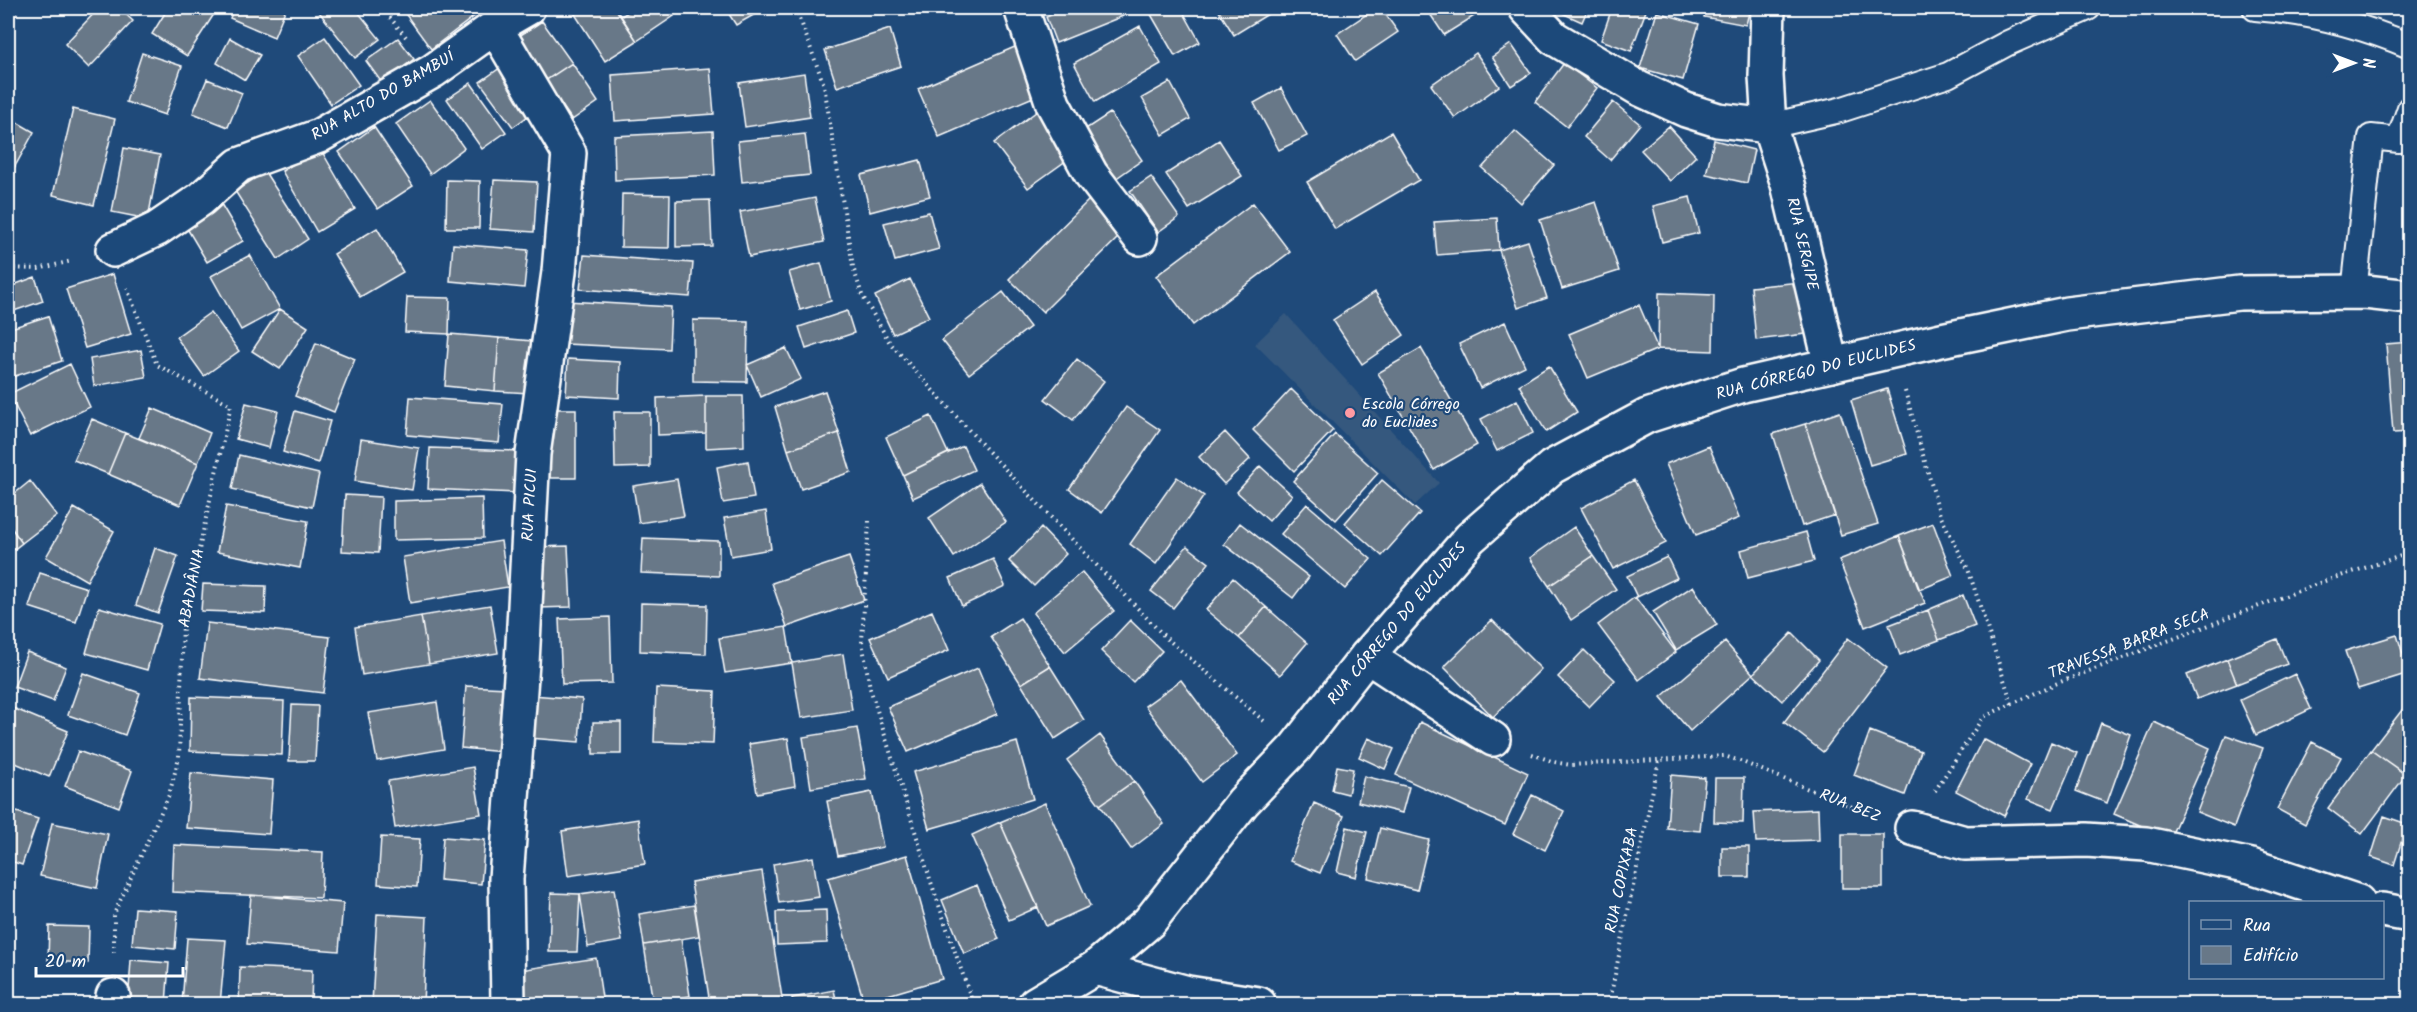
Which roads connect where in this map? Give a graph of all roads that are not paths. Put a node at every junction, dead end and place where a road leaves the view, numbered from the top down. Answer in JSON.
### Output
{"nodes":[{"id":1,"x":528,"y":8,"type":"edge"},
{"id":2,"x":1021,"y":8,"type":"edge"},
{"id":3,"x":1526,"y":8,"type":"edge"},
{"id":4,"x":1768,"y":8,"type":"edge"},
{"id":5,"x":2088,"y":8,"type":"edge"},
{"id":6,"x":2255,"y":8,"type":"edge"},
{"id":7,"x":2312,"y":12,"type":"edge"},
{"id":8,"x":495,"y":27,"type":"junction"},
{"id":9,"x":2409,"y":46,"type":"edge"},
{"id":10,"x":2409,"y":108,"type":"edge"},
{"id":11,"x":1769,"y":126,"type":"junction"},
{"id":12,"x":1140,"y":238,"type":"dead end"},
{"id":13,"x":113,"y":250,"type":"road end"},
{"id":14,"x":2354,"y":292,"type":"junction"},
{"id":15,"x":2409,"y":297,"type":"edge"},
{"id":16,"x":1830,"y":365,"type":"junction"},
{"id":17,"x":1367,"y":656,"type":"junction"},
{"id":18,"x":1493,"y":740,"type":"road end"},
{"id":19,"x":1912,"y":828,"type":"road end"},
{"id":20,"x":2352,"y":901,"type":"edge"},
{"id":21,"x":2384,"y":910,"type":"edge"},
{"id":22,"x":2409,"y":915,"type":"edge"},
{"id":23,"x":1095,"y":968,"type":"junction"},
{"id":24,"x":508,"y":1005,"type":"edge"},
{"id":25,"x":1035,"y":1005,"type":"edge"},
{"id":26,"x":1258,"y":1005,"type":"edge"}],
"edges":[{"from":1,"to":8,"type":"street","name":"RUA ALTO DO BAMBUÍ"},
{"from":2,"to":12,"type":"street"},
{"from":3,"to":11,"type":"street"},
{"from":4,"to":11,"type":"street","name":"RUA SERGIPE"},
{"from":5,"to":11,"type":"lane"},
{"from":6,"to":7,"type":"lane"},
{"from":7,"to":9,"type":"lane"},
{"from":8,"to":13,"type":"street","name":"RUA ALTO DO BAMBUÍ"},
{"from":8,"to":24,"type":"street","name":"RUA PICUI"},
{"from":10,"to":14,"type":"lane"},
{"from":11,"to":16,"type":"street","name":"RUA SERGIPE"},
{"from":14,"to":15,"type":"street","name":"RUA CÓRREGO DO EUCLIDES"},
{"from":14,"to":16,"type":"street","name":"RUA CÓRREGO DO EUCLIDES"},
{"from":16,"to":17,"type":"street","name":"RUA CÓRREGO DO EUCLIDES"},
{"from":17,"to":18,"type":"street"},
{"from":17,"to":23,"type":"street","name":"RUA CÓRREGO DO EUCLIDES"},
{"from":19,"to":20,"type":"street"},
{"from":21,"to":22,"type":"street"},
{"from":23,"to":25,"type":"street","name":"RUA CÓRREGO DO EUCLIDES"},
{"from":23,"to":26,"type":"street"}]}
